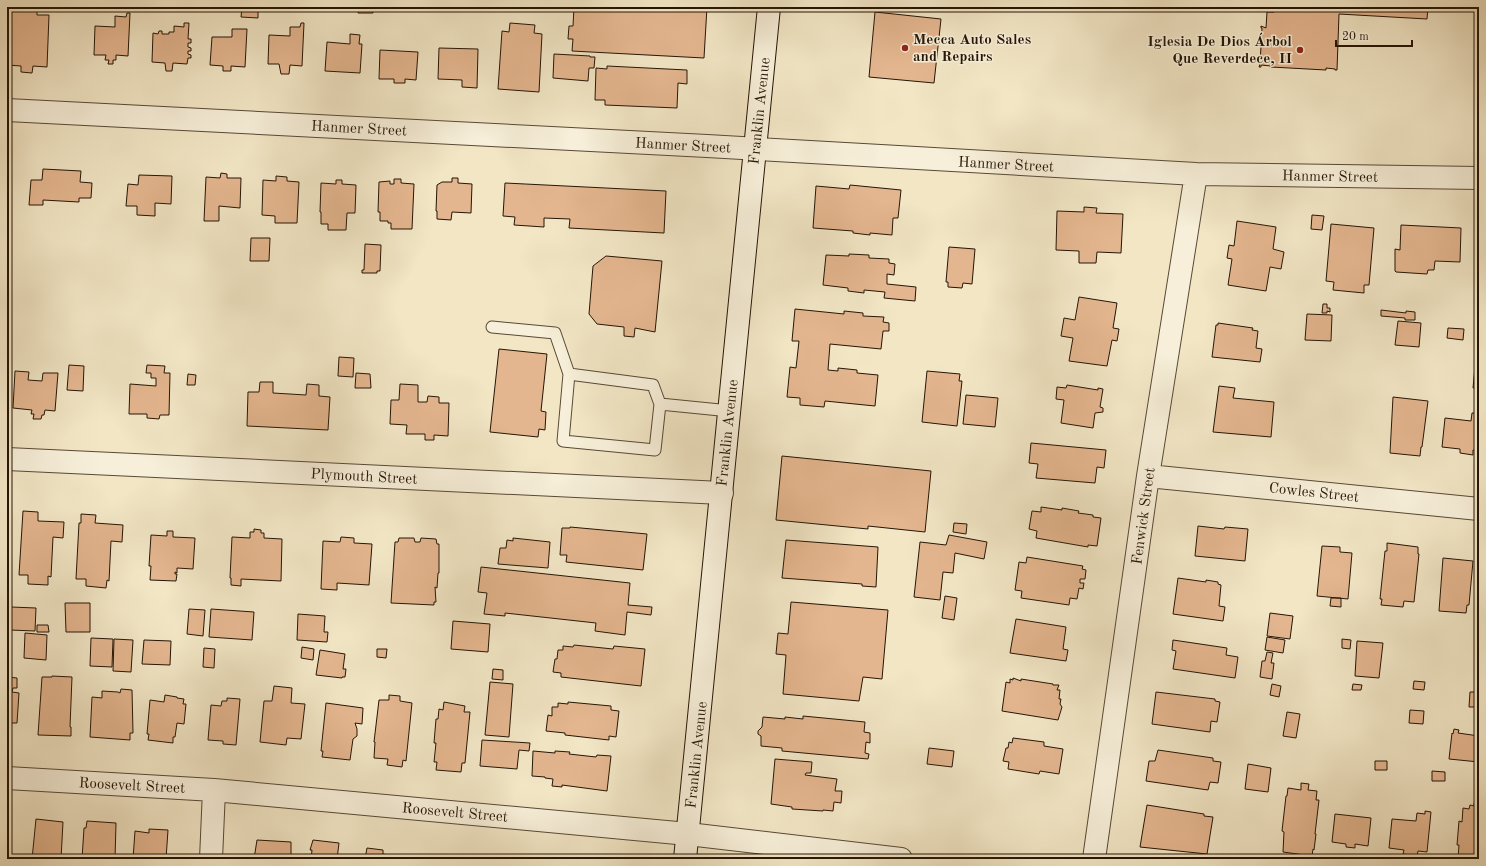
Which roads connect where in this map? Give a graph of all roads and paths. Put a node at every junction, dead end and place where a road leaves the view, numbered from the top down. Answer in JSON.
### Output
{"nodes":[{"id":1,"x":769,"y":7,"type":"edge"},
{"id":2,"x":7,"y":110,"type":"edge"},
{"id":3,"x":755,"y":149,"type":"junction"},
{"id":4,"x":1196,"y":174,"type":"junction"},
{"id":5,"x":1479,"y":178,"type":"edge"},
{"id":6,"x":492,"y":327,"type":"dead end"},
{"id":7,"x":569,"y":374,"type":"junction"},
{"id":8,"x":660,"y":404,"type":"junction"},
{"id":9,"x":730,"y":411,"type":"junction"},
{"id":10,"x":7,"y":459,"type":"edge"},
{"id":11,"x":1148,"y":476,"type":"junction"},
{"id":12,"x":722,"y":493,"type":"junction"},
{"id":13,"x":1479,"y":509,"type":"edge"},
{"id":14,"x":7,"y":778,"type":"edge"},
{"id":15,"x":214,"y":790,"type":"junction"},
{"id":16,"x":688,"y":834,"type":"junction"},
{"id":17,"x":211,"y":859,"type":"edge"},
{"id":18,"x":686,"y":859,"type":"edge"},
{"id":19,"x":901,"y":859,"type":"edge"},
{"id":20,"x":1094,"y":859,"type":"edge"}],
"edges":[{"from":1,"to":3,"type":"street","name":"Franklin Avenue"},
{"from":2,"to":3,"type":"street","name":"Hanmer Street"},
{"from":3,"to":4,"type":"street","name":"Hanmer Street"},
{"from":3,"to":9,"type":"street","name":"Franklin Avenue"},
{"from":4,"to":5,"type":"street","name":"Hanmer Street"},
{"from":4,"to":11,"type":"street","name":"Fenwick Street"},
{"from":6,"to":7,"type":"lane"},
{"from":7,"to":8,"type":"lane"},
{"from":7,"to":8,"type":"lane"},
{"from":8,"to":9,"type":"lane"},
{"from":9,"to":12,"type":"street","name":"Franklin Avenue"},
{"from":10,"to":12,"type":"street","name":"Plymouth Street"},
{"from":11,"to":13,"type":"street","name":"Cowles Street"},
{"from":11,"to":20,"type":"street","name":"Fenwick Street"},
{"from":12,"to":16,"type":"street","name":"Franklin Avenue"},
{"from":14,"to":15,"type":"street","name":"Roosevelt Street"},
{"from":15,"to":16,"type":"street","name":"Roosevelt Street"},
{"from":15,"to":17,"type":"street"},
{"from":16,"to":18,"type":"street","name":"Franklin Avenue"},
{"from":16,"to":19,"type":"street","name":"Roosevelt Street"}]}
